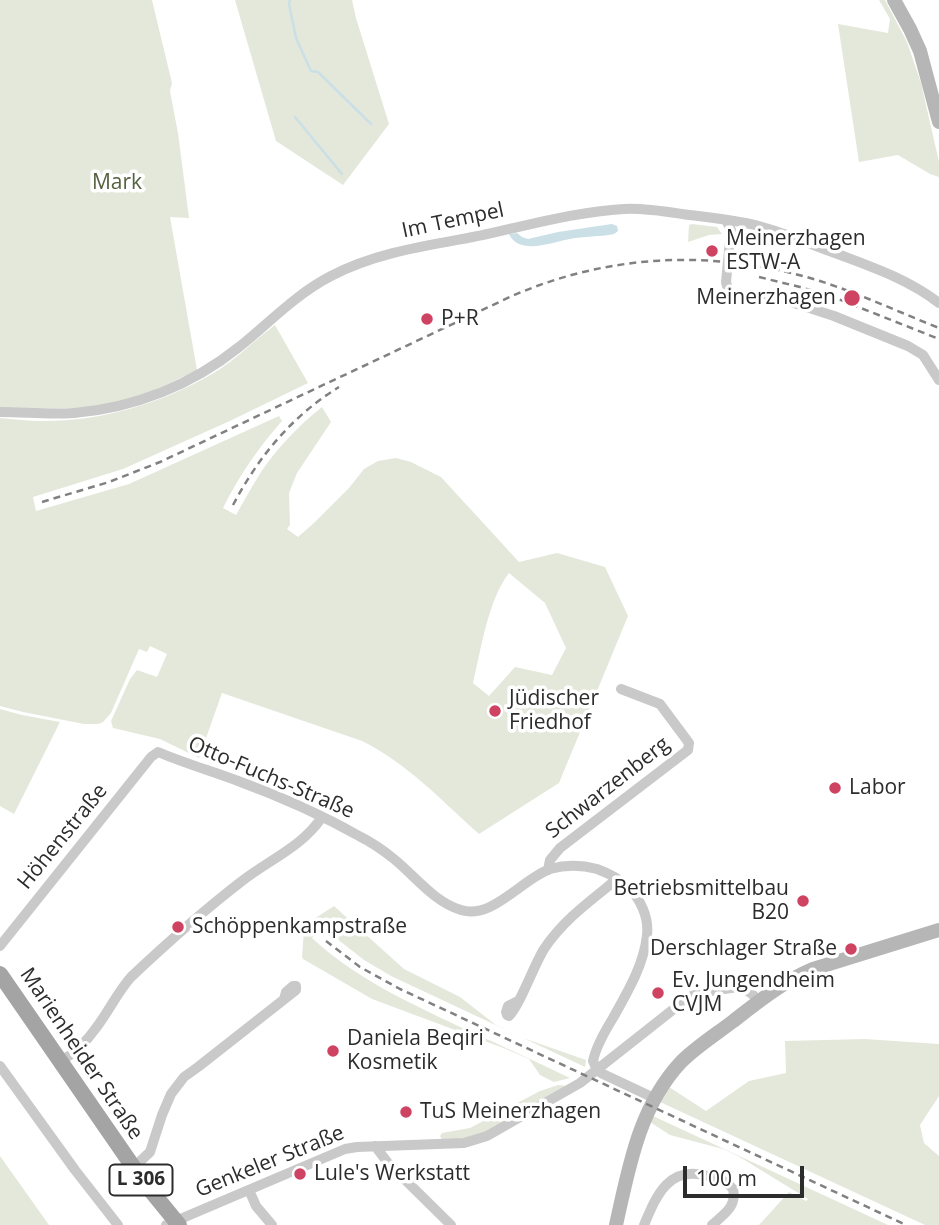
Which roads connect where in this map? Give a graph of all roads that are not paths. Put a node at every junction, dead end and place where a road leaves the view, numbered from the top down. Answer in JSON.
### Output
{"nodes":[{"id":1,"x":899,"y":2,"type":"edge"},
{"id":2,"x":939,"y":122,"type":"edge"},
{"id":3,"x":726,"y":220,"type":"junction"},
{"id":4,"x":939,"y":303,"type":"edge"},
{"id":5,"x":939,"y":380,"type":"edge"},
{"id":6,"x":0,"y":412,"type":"edge"},
{"id":7,"x":621,"y":689,"type":"dead end"},
{"id":8,"x":158,"y":752,"type":"joint"},
{"id":9,"x":322,"y":817,"type":"junction"},
{"id":10,"x":548,"y":870,"type":"junction"},
{"id":11,"x":616,"y":878,"type":"junction"},
{"id":12,"x":939,"y":930,"type":"edge"},
{"id":13,"x":0,"y":946,"type":"edge"},
{"id":14,"x":0,"y":974,"type":"edge"},
{"id":15,"x":284,"y":999,"type":"dead end"},
{"id":16,"x":759,"y":1000,"type":"junction"},
{"id":17,"x":518,"y":1001,"type":"dead end"},
{"id":18,"x":60,"y":1062,"type":"junction"},
{"id":19,"x":0,"y":1066,"type":"edge"},
{"id":20,"x":597,"y":1070,"type":"junction"},
{"id":21,"x":654,"y":1098,"type":"junction"},
{"id":22,"x":375,"y":1146,"type":"junction"},
{"id":23,"x":133,"y":1168,"type":"junction"},
{"id":24,"x":249,"y":1190,"type":"junction"},
{"id":25,"x":173,"y":1224,"type":"edge"},
{"id":26,"x":118,"y":1225,"type":"edge"},
{"id":27,"x":272,"y":1225,"type":"edge"},
{"id":28,"x":451,"y":1225,"type":"edge"},
{"id":29,"x":616,"y":1225,"type":"edge"},
{"id":30,"x":644,"y":1225,"type":"edge"},
{"id":31,"x":712,"y":1225,"type":"edge"}],
"edges":[{"from":1,"to":2,"type":"main road"},
{"from":3,"to":4,"type":"street","name":"Im Tempel"},
{"from":3,"to":5,"type":"street"},
{"from":3,"to":6,"type":"street","name":"Im Tempel"},
{"from":7,"to":10,"type":"street","name":"Schwarzenberg"},
{"from":8,"to":9,"type":"street","name":"Otto-Fuchs-Straße"},
{"from":8,"to":13,"type":"street","name":"Höhenstraße"},
{"from":9,"to":10,"type":"street","name":"Otto-Fuchs-Straße"},
{"from":9,"to":18,"type":"street"},
{"from":10,"to":11,"type":"street","name":"Otto-Fuchs-Straße"},
{"from":11,"to":17,"type":"street"},
{"from":11,"to":20,"type":"street","name":"Otto-Fuchs-Straße"},
{"from":12,"to":16,"type":"main road"},
{"from":14,"to":18,"type":"main road","name":"Marienheider Straße","number":"L 306"},
{"from":15,"to":23,"type":"street"},
{"from":16,"to":20,"type":"street","name":"Genkeler Straße"},
{"from":16,"to":21,"type":"main road"},
{"from":18,"to":23,"type":"main road","name":"Marienheider Straße","number":"L 306"},
{"from":19,"to":26,"type":"street"},
{"from":20,"to":21,"type":"street"},
{"from":20,"to":22,"type":"street","name":"Genkeler Straße"},
{"from":21,"to":29,"type":"main road"},
{"from":22,"to":24,"type":"street","name":"Genkeler Straße"},
{"from":22,"to":28,"type":"street"},
{"from":23,"to":25,"type":"main road","name":"Marienheider Straße","number":"L 306"},
{"from":24,"to":25,"type":"street","name":"Genkeler Straße"},
{"from":24,"to":27,"type":"street"},
{"from":30,"to":31,"type":"street"}]}
